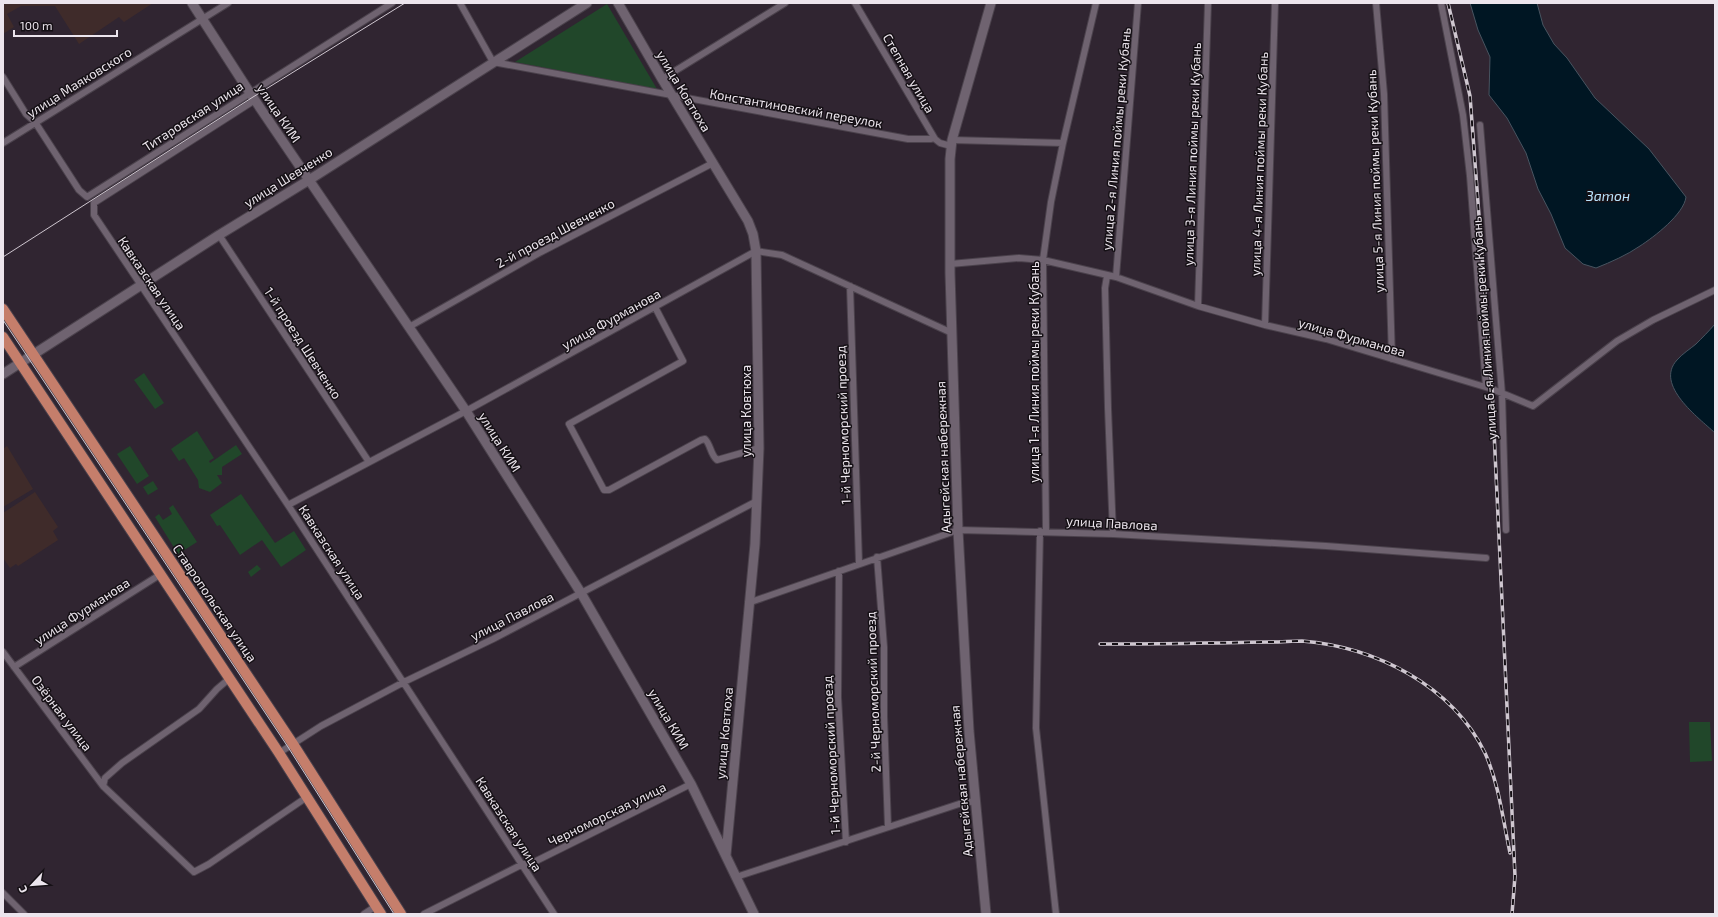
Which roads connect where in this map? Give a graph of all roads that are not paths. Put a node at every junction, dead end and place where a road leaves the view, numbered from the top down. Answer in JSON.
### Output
{"nodes":[{"id":1,"x":192,"y":3,"type":"edge"},
{"id":2,"x":228,"y":3,"type":"edge"},
{"id":3,"x":392,"y":3,"type":"edge"},
{"id":4,"x":460,"y":3,"type":"edge"},
{"id":5,"x":588,"y":3,"type":"edge"},
{"id":6,"x":618,"y":3,"type":"edge"},
{"id":7,"x":785,"y":3,"type":"edge"},
{"id":8,"x":856,"y":3,"type":"edge"},
{"id":9,"x":991,"y":3,"type":"edge"},
{"id":10,"x":1096,"y":3,"type":"edge"},
{"id":11,"x":1138,"y":3,"type":"edge"},
{"id":12,"x":1208,"y":3,"type":"edge"},
{"id":13,"x":1275,"y":3,"type":"edge"},
{"id":14,"x":1376,"y":3,"type":"edge"},
{"id":15,"x":1441,"y":3,"type":"edge"},
{"id":16,"x":202,"y":19,"type":"junction"},
{"id":17,"x":493,"y":62,"type":"junction"},
{"id":18,"x":3,"y":77,"type":"edge"},
{"id":19,"x":662,"y":80,"type":"junction"},
{"id":20,"x":252,"y":96,"type":"junction"},
{"id":21,"x":672,"y":96,"type":"junction"},
{"id":22,"x":35,"y":122,"type":"junction"},
{"id":23,"x":1480,"y":125,"type":"dead end"},
{"id":24,"x":931,"y":139,"type":"dead end"},
{"id":25,"x":3,"y":143,"type":"edge"},
{"id":26,"x":952,"y":143,"type":"junction"},
{"id":27,"x":1062,"y":143,"type":"junction"},
{"id":28,"x":713,"y":163,"type":"junction"},
{"id":29,"x":309,"y":180,"type":"junction"},
{"id":30,"x":94,"y":203,"type":"joint"},
{"id":31,"x":219,"y":235,"type":"junction"},
{"id":32,"x":756,"y":250,"type":"junction"},
{"id":33,"x":1043,"y":260,"type":"junction"},
{"id":34,"x":950,"y":264,"type":"junction"},
{"id":35,"x":1107,"y":276,"type":"junction"},
{"id":36,"x":1116,"y":277,"type":"junction"},
{"id":37,"x":141,"y":285,"type":"junction"},
{"id":38,"x":850,"y":286,"type":"junction"},
{"id":39,"x":1715,"y":290,"type":"edge"},
{"id":40,"x":1198,"y":306,"type":"junction"},
{"id":41,"x":655,"y":308,"type":"junction"},
{"id":42,"x":3,"y":309,"type":"edge"},
{"id":43,"x":1265,"y":325,"type":"junction"},
{"id":44,"x":409,"y":327,"type":"junction"},
{"id":45,"x":952,"y":333,"type":"junction"},
{"id":46,"x":3,"y":338,"type":"edge"},
{"id":47,"x":32,"y":354,"type":"junction"},
{"id":48,"x":1392,"y":359,"type":"junction"},
{"id":49,"x":19,"y":363,"type":"junction"},
{"id":50,"x":3,"y":374,"type":"edge"},
{"id":51,"x":1486,"y":387,"type":"junction"},
{"id":52,"x":1502,"y":394,"type":"junction"},
{"id":53,"x":466,"y":411,"type":"junction"},
{"id":54,"x":759,"y":448,"type":"junction"},
{"id":55,"x":369,"y":462,"type":"junction"},
{"id":56,"x":757,"y":501,"type":"junction"},
{"id":57,"x":288,"y":506,"type":"junction"},
{"id":58,"x":958,"y":530,"type":"junction"},
{"id":59,"x":1506,"y":530,"type":"dead end"},
{"id":60,"x":1043,"y":531,"type":"junction"},
{"id":61,"x":1113,"y":534,"type":"junction"},
{"id":62,"x":877,"y":557,"type":"junction"},
{"id":63,"x":1486,"y":558,"type":"dead end"},
{"id":64,"x":859,"y":564,"type":"junction"},
{"id":65,"x":839,"y":571,"type":"junction"},
{"id":66,"x":161,"y":574,"type":"junction"},
{"id":67,"x":581,"y":593,"type":"junction"},
{"id":68,"x":748,"y":603,"type":"junction"},
{"id":69,"x":3,"y":652,"type":"edge"},
{"id":70,"x":14,"y":667,"type":"junction"},
{"id":71,"x":230,"y":678,"type":"junction"},
{"id":72,"x":404,"y":682,"type":"junction"},
{"id":73,"x":293,"y":744,"type":"junction"},
{"id":74,"x":279,"y":753,"type":"junction"},
{"id":75,"x":691,"y":784,"type":"junction"},
{"id":76,"x":103,"y":786,"type":"junction"},
{"id":77,"x":307,"y":796,"type":"junction"},
{"id":78,"x":975,"y":801,"type":"junction"},
{"id":79,"x":888,"y":827,"type":"junction"},
{"id":80,"x":846,"y":842,"type":"junction"},
{"id":81,"x":726,"y":856,"type":"junction"},
{"id":82,"x":522,"y":864,"type":"junction"},
{"id":83,"x":736,"y":878,"type":"junction"},
{"id":84,"x":3,"y":893,"type":"edge"},
{"id":85,"x":379,"y":910,"type":"edge"},
{"id":86,"x":24,"y":914,"type":"edge"},
{"id":87,"x":364,"y":914,"type":"edge"},
{"id":88,"x":401,"y":914,"type":"edge"},
{"id":89,"x":424,"y":914,"type":"edge"},
{"id":90,"x":554,"y":914,"type":"edge"},
{"id":91,"x":754,"y":914,"type":"edge"},
{"id":92,"x":986,"y":914,"type":"edge"},
{"id":93,"x":1056,"y":914,"type":"edge"}],
"edges":[{"from":1,"to":16,"type":"street","name":"улица КИМ"},
{"from":2,"to":16,"type":"street","name":"улица Маяковского"},
{"from":3,"to":20,"type":"street","name":"Титаровская улица"},
{"from":4,"to":17,"type":"street"},
{"from":5,"to":17,"type":"street","name":"улица Шевченко"},
{"from":6,"to":19,"type":"street","name":"улица Ковтюха"},
{"from":7,"to":19,"type":"street"},
{"from":8,"to":26,"type":"street","name":"Степная улица"},
{"from":9,"to":26,"type":"street","name":"Адыгейская набережная"},
{"from":10,"to":27,"type":"street","name":"улица 1-я Линия поймы реки Кубань"},
{"from":11,"to":36,"type":"street","name":"улица 2-я Линия поймы реки Кубань"},
{"from":12,"to":40,"type":"street","name":"улица 3-я Линия поймы реки Кубань"},
{"from":13,"to":43,"type":"street","name":"улица 4-я Линия поймы реки Кубань"},
{"from":14,"to":48,"type":"street","name":"улица 5-я Линия поймы реки Кубань"},
{"from":15,"to":51,"type":"street","name":"улица 6-я Линия поймы реки Кубань"},
{"from":16,"to":20,"type":"street","name":"улица КИМ"},
{"from":16,"to":22,"type":"street","name":"улица Маяковского"},
{"from":17,"to":21,"type":"street","name":"Константиновский переулок"},
{"from":17,"to":29,"type":"street","name":"улица Шевченко"},
{"from":18,"to":22,"type":"street"},
{"from":19,"to":21,"type":"street","name":"улица Ковтюха"},
{"from":20,"to":22,"type":"street","name":"Титаровская улица"},
{"from":20,"to":29,"type":"street","name":"улица КИМ"},
{"from":20,"to":30,"type":"street","name":"Титаровская улица"},
{"from":21,"to":24,"type":"street","name":"Константиновский переулок"},
{"from":21,"to":28,"type":"street","name":"улица Ковтюха"},
{"from":22,"to":25,"type":"street","name":"улица Маяковского"},
{"from":23,"to":52,"type":"street","name":"улица 6-я Линия поймы реки Кубань"},
{"from":26,"to":27,"type":"street"},
{"from":26,"to":34,"type":"street","name":"Адыгейская набережная"},
{"from":27,"to":33,"type":"street","name":"улица 1-я Линия поймы реки Кубань"},
{"from":28,"to":32,"type":"street","name":"улица Ковтюха"},
{"from":28,"to":44,"type":"street","name":"2-й проезд Шевченко"},
{"from":29,"to":31,"type":"street","name":"улица Шевченко"},
{"from":29,"to":44,"type":"street","name":"улица КИМ"},
{"from":30,"to":37,"type":"street","name":"Кавказская улица"},
{"from":31,"to":37,"type":"street","name":"улица Шевченко"},
{"from":31,"to":55,"type":"street","name":"1-й проезд Шевченко"},
{"from":32,"to":38,"type":"street"},
{"from":32,"to":41,"type":"street","name":"улица Фурманова"},
{"from":32,"to":54,"type":"street","name":"улица Ковтюха"},
{"from":33,"to":34,"type":"street","name":"улица Фурманова"},
{"from":33,"to":35,"type":"street","name":"улица Фурманова"},
{"from":33,"to":60,"type":"street","name":"улица 1-я Линия поймы реки Кубань"},
{"from":34,"to":45,"type":"street","name":"Адыгейская набережная"},
{"from":35,"to":36,"type":"street","name":"улица Фурманова"},
{"from":35,"to":61,"type":"street"},
{"from":36,"to":40,"type":"street","name":"улица Фурманова"},
{"from":37,"to":47,"type":"street","name":"улица Шевченко"},
{"from":37,"to":57,"type":"street","name":"Кавказская улица"},
{"from":38,"to":45,"type":"street"},
{"from":38,"to":64,"type":"street","name":"1-й Черноморский проезд"},
{"from":39,"to":52,"type":"street","name":"улица Фурманова"},
{"from":40,"to":43,"type":"street","name":"улица Фурманова"},
{"from":41,"to":53,"type":"street","name":"улица Фурманова"},
{"from":41,"to":54,"type":"street"},
{"from":42,"to":47,"type":"main road","name":"Ставропольская улица"},
{"from":43,"to":48,"type":"street","name":"улица Фурманова"},
{"from":44,"to":53,"type":"street","name":"улица КИМ"},
{"from":45,"to":58,"type":"street","name":"Адыгейская набережная"},
{"from":46,"to":49,"type":"main road"},
{"from":47,"to":49,"type":"street","name":"улица Шевченко"},
{"from":47,"to":73,"type":"main road","name":"Ставропольская улица"},
{"from":48,"to":51,"type":"street","name":"улица Фурманова"},
{"from":49,"to":50,"type":"street","name":"улица Шевченко"},
{"from":49,"to":66,"type":"main road"},
{"from":51,"to":52,"type":"street","name":"улица Фурманова"},
{"from":52,"to":59,"type":"street","name":"улица 6-я Линия поймы реки Кубань"},
{"from":53,"to":55,"type":"street","name":"улица Фурманова"},
{"from":53,"to":67,"type":"street","name":"улица КИМ"},
{"from":54,"to":56,"type":"street","name":"улица Ковтюха"},
{"from":55,"to":57,"type":"street","name":"улица Фурманова"},
{"from":56,"to":67,"type":"street","name":"улица Павлова"},
{"from":56,"to":68,"type":"street","name":"улица Ковтюха"},
{"from":57,"to":72,"type":"street","name":"Кавказская улица"},
{"from":58,"to":60,"type":"street","name":"улица Павлова"},
{"from":58,"to":62,"type":"street","name":"улица Павлова"},
{"from":58,"to":78,"type":"street","name":"Адыгейская набережная"},
{"from":60,"to":61,"type":"street","name":"улица Павлова"},
{"from":60,"to":93,"type":"street","name":"улица 1-я Линия поймы реки Кубань"},
{"from":61,"to":63,"type":"street","name":"улица Павлова"},
{"from":62,"to":64,"type":"street","name":"улица Павлова"},
{"from":62,"to":79,"type":"street","name":"2-й Черноморский проезд"},
{"from":64,"to":65,"type":"street","name":"улица Павлова"},
{"from":65,"to":68,"type":"street","name":"улица Павлова"},
{"from":65,"to":80,"type":"street","name":"1-й Черноморский проезд"},
{"from":66,"to":70,"type":"street","name":"улица Фурманова"},
{"from":66,"to":71,"type":"main road"},
{"from":67,"to":72,"type":"street","name":"улица Павлова"},
{"from":67,"to":75,"type":"street","name":"улица КИМ"},
{"from":68,"to":81,"type":"street","name":"улица Ковтюха"},
{"from":69,"to":70,"type":"street","name":"Озёрная улица"},
{"from":70,"to":76,"type":"street","name":"Озёрная улица"},
{"from":71,"to":74,"type":"main road"},
{"from":71,"to":76,"type":"street"},
{"from":72,"to":73,"type":"street","name":"улица Павлова"},
{"from":72,"to":82,"type":"street","name":"Кавказская улица"},
{"from":73,"to":74,"type":"street","name":"улица Павлова"},
{"from":73,"to":88,"type":"main road","name":"Ставропольская улица"},
{"from":74,"to":77,"type":"main road"},
{"from":75,"to":81,"type":"street","name":"улица КИМ"},
{"from":75,"to":82,"type":"street","name":"Черноморская улица"},
{"from":76,"to":77,"type":"street","name":"Озёрная улица"},
{"from":77,"to":85,"type":"main road"},
{"from":78,"to":79,"type":"street"},
{"from":78,"to":92,"type":"street","name":"Адыгейская набережная"},
{"from":79,"to":80,"type":"street"},
{"from":80,"to":83,"type":"street"},
{"from":81,"to":83,"type":"street","name":"улица КИМ"},
{"from":82,"to":89,"type":"street","name":"Черноморская улица"},
{"from":82,"to":90,"type":"street","name":"Кавказская улица"},
{"from":83,"to":91,"type":"street","name":"улица КИМ"},
{"from":84,"to":86,"type":"street"},
{"from":85,"to":87,"type":"street"}]}
